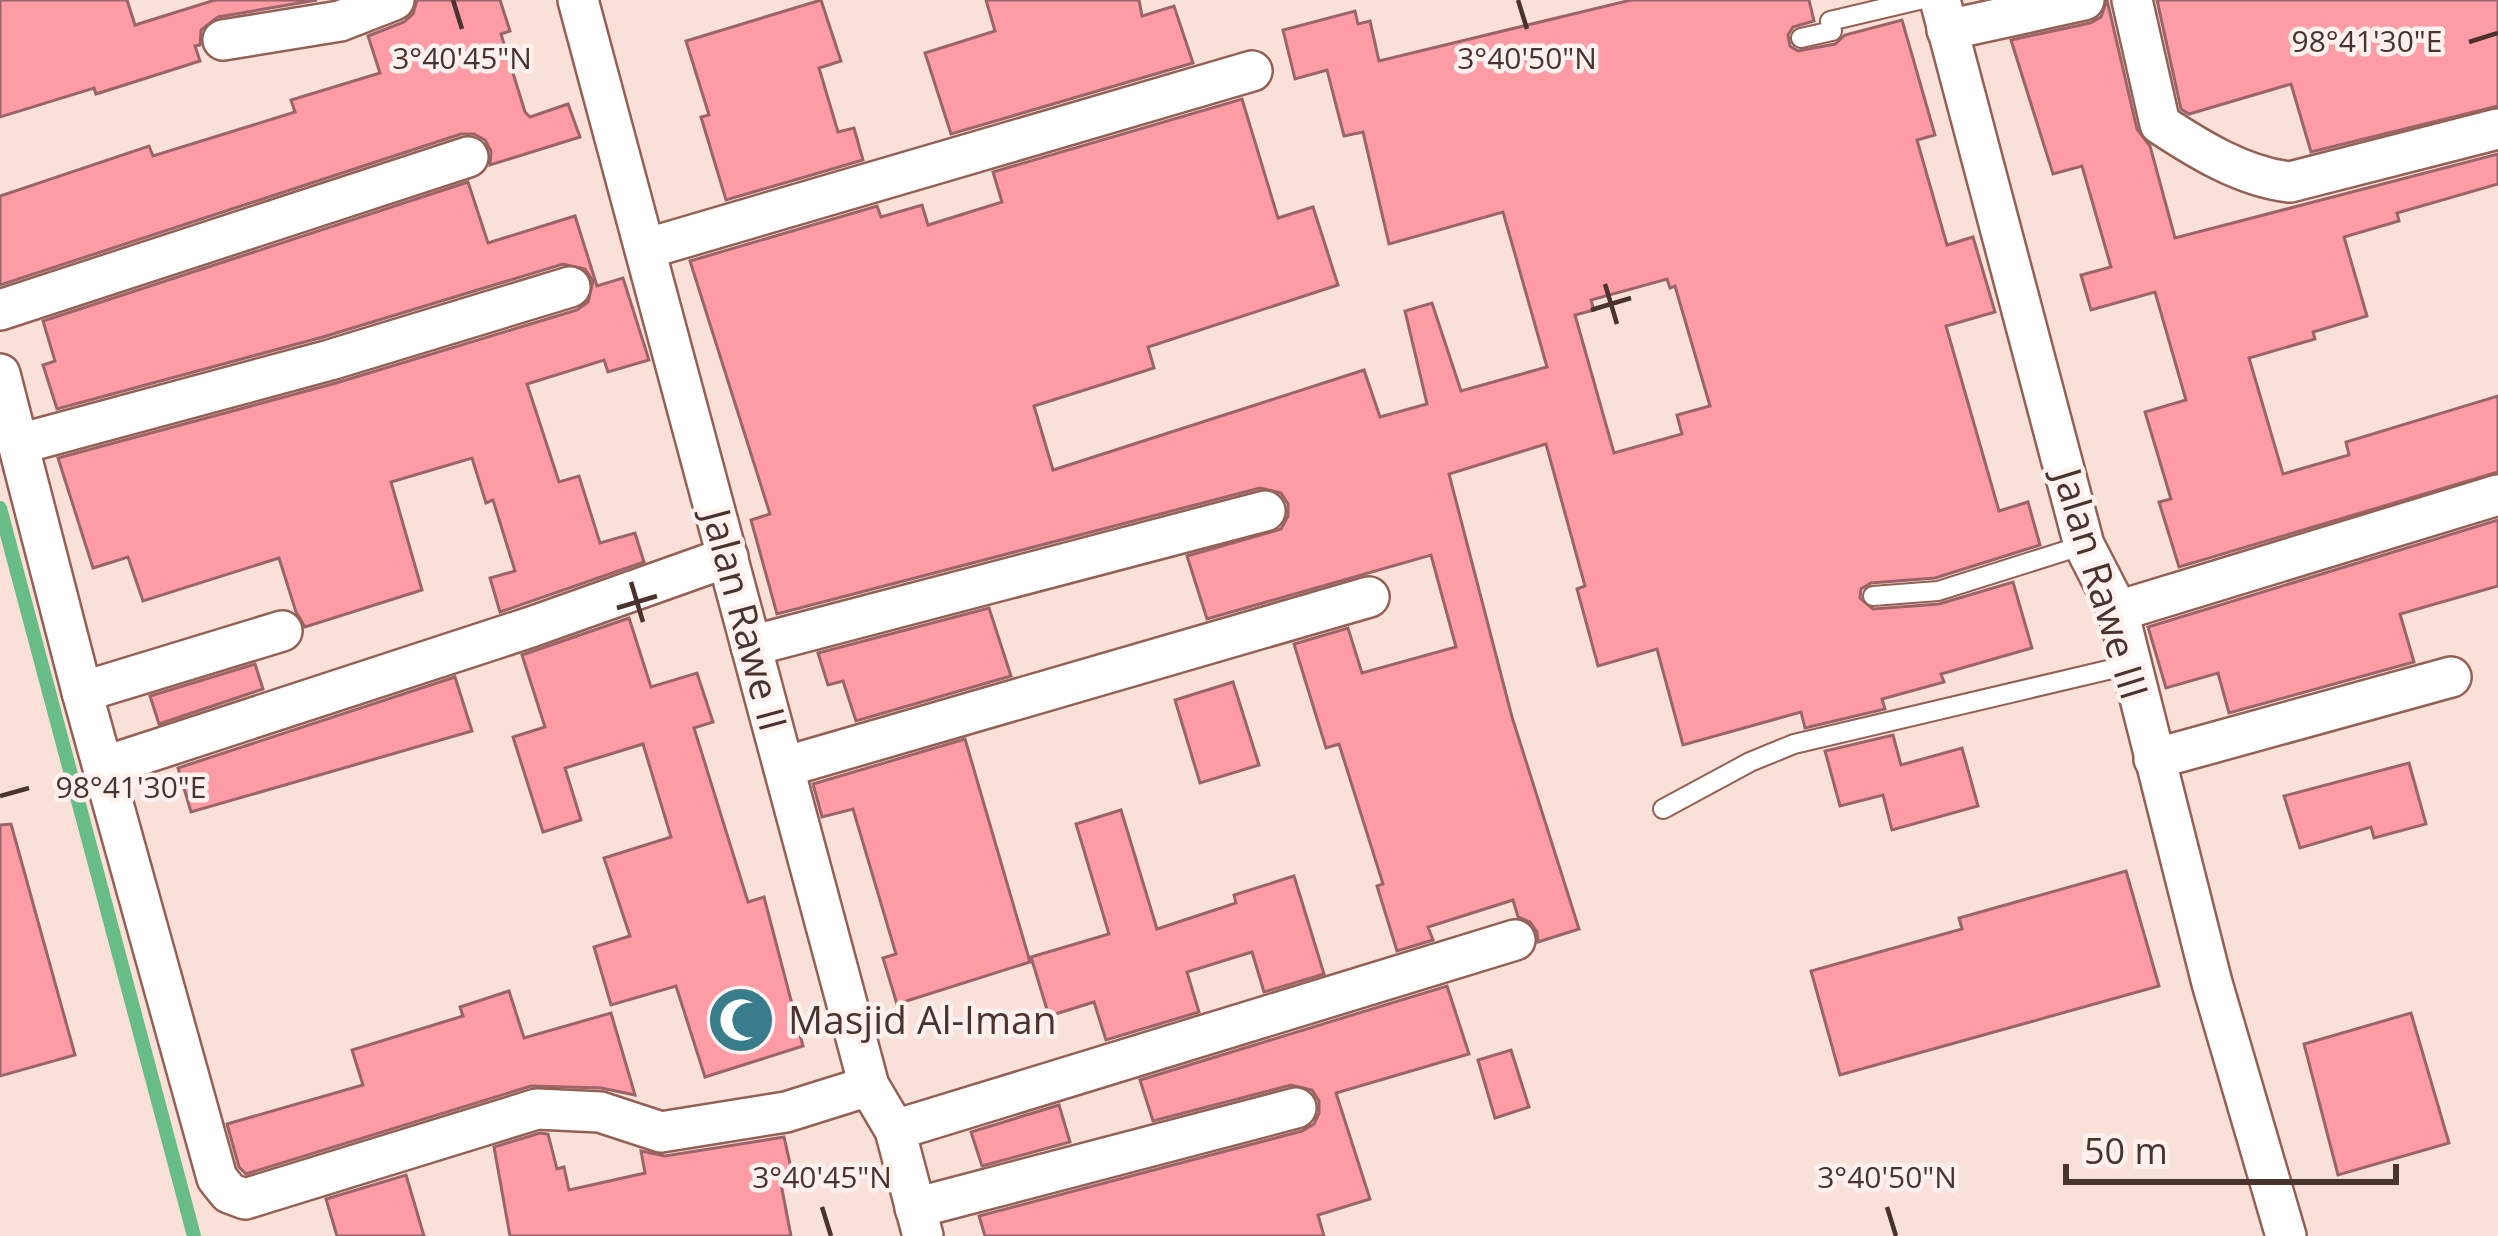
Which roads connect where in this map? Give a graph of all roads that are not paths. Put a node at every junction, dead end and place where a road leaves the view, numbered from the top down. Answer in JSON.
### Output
{"nodes":[{"id":1,"x":394,"y":0,"type":"edge"},
{"id":2,"x":1919,"y":0,"type":"edge"},
{"id":3,"x":2084,"y":0,"type":"edge"},
{"id":4,"x":2132,"y":0,"type":"edge"},
{"id":5,"x":590,"y":3,"type":"edge"},
{"id":6,"x":1943,"y":15,"type":"edge"},
{"id":7,"x":1801,"y":38,"type":"dead end"},
{"id":8,"x":224,"y":40,"type":"dead end"},
{"id":9,"x":1252,"y":70,"type":"dead end"},
{"id":10,"x":2487,"y":133,"type":"edge"},
{"id":11,"x":468,"y":157,"type":"dead end"},
{"id":12,"x":645,"y":249,"type":"junction"},
{"id":13,"x":570,"y":287,"type":"dead end"},
{"id":14,"x":0,"y":310,"type":"edge"},
{"id":15,"x":0,"y":374,"type":"edge"},
{"id":16,"x":19,"y":444,"type":"junction"},
{"id":17,"x":2498,"y":495,"type":"edge"},
{"id":18,"x":1265,"y":511,"type":"dead end"},
{"id":19,"x":2084,"y":544,"type":"junction"},
{"id":20,"x":728,"y":557,"type":"junction"},
{"id":21,"x":1873,"y":596,"type":"dead end"},
{"id":22,"x":1370,"y":597,"type":"dead end"},
{"id":23,"x":2118,"y":611,"type":"junction"},
{"id":24,"x":282,"y":631,"type":"dead end"},
{"id":25,"x":752,"y":646,"type":"junction"},
{"id":26,"x":2129,"y":665,"type":"junction"},
{"id":27,"x":2451,"y":676,"type":"dead end"},
{"id":28,"x":82,"y":692,"type":"junction"},
{"id":29,"x":2153,"y":759,"type":"junction"},
{"id":30,"x":106,"y":766,"type":"junction"},
{"id":31,"x":784,"y":766,"type":"junction"},
{"id":32,"x":1663,"y":809,"type":"dead end"},
{"id":33,"x":1515,"y":940,"type":"dead end"},
{"id":34,"x":869,"y":1086,"type":"junction"},
{"id":35,"x":1296,"y":1108,"type":"dead end"},
{"id":36,"x":895,"y":1130,"type":"junction"},
{"id":37,"x":919,"y":1222,"type":"edge"},
{"id":38,"x":2287,"y":1236,"type":"edge"}],
"edges":[{"from":1,"to":8,"type":"street"},
{"from":2,"to":7,"type":"lane"},
{"from":3,"to":6,"type":"street"},
{"from":4,"to":10,"type":"street"},
{"from":5,"to":12,"type":"street","name":"Jalan Rawe II"},
{"from":6,"to":19,"type":"street","name":"Jalan Rawe III"},
{"from":9,"to":12,"type":"street"},
{"from":11,"to":14,"type":"street"},
{"from":12,"to":20,"type":"street","name":"Jalan Rawe II"},
{"from":13,"to":16,"type":"street"},
{"from":15,"to":16,"type":"street"},
{"from":16,"to":28,"type":"street"},
{"from":17,"to":23,"type":"street"},
{"from":18,"to":25,"type":"street"},
{"from":19,"to":21,"type":"lane"},
{"from":19,"to":23,"type":"street","name":"Jalan Rawe III"},
{"from":20,"to":25,"type":"street","name":"Jalan Rawe II"},
{"from":20,"to":30,"type":"street"},
{"from":22,"to":31,"type":"street"},
{"from":23,"to":26,"type":"street","name":"Jalan Rawe III"},
{"from":24,"to":28,"type":"street"},
{"from":25,"to":31,"type":"street","name":"Jalan Rawe II"},
{"from":26,"to":29,"type":"street","name":"Jalan Rawe III"},
{"from":26,"to":32,"type":"lane"},
{"from":27,"to":29,"type":"street"},
{"from":28,"to":30,"type":"street"},
{"from":29,"to":38,"type":"street","name":"Jalan Rawe III"},
{"from":30,"to":34,"type":"street"},
{"from":31,"to":34,"type":"street","name":"Jalan Rawe II"},
{"from":33,"to":36,"type":"street"},
{"from":34,"to":36,"type":"street","name":"Jalan Rawe II"},
{"from":35,"to":37,"type":"street"},
{"from":36,"to":37,"type":"street","name":"Jalan Rawe II"}]}
